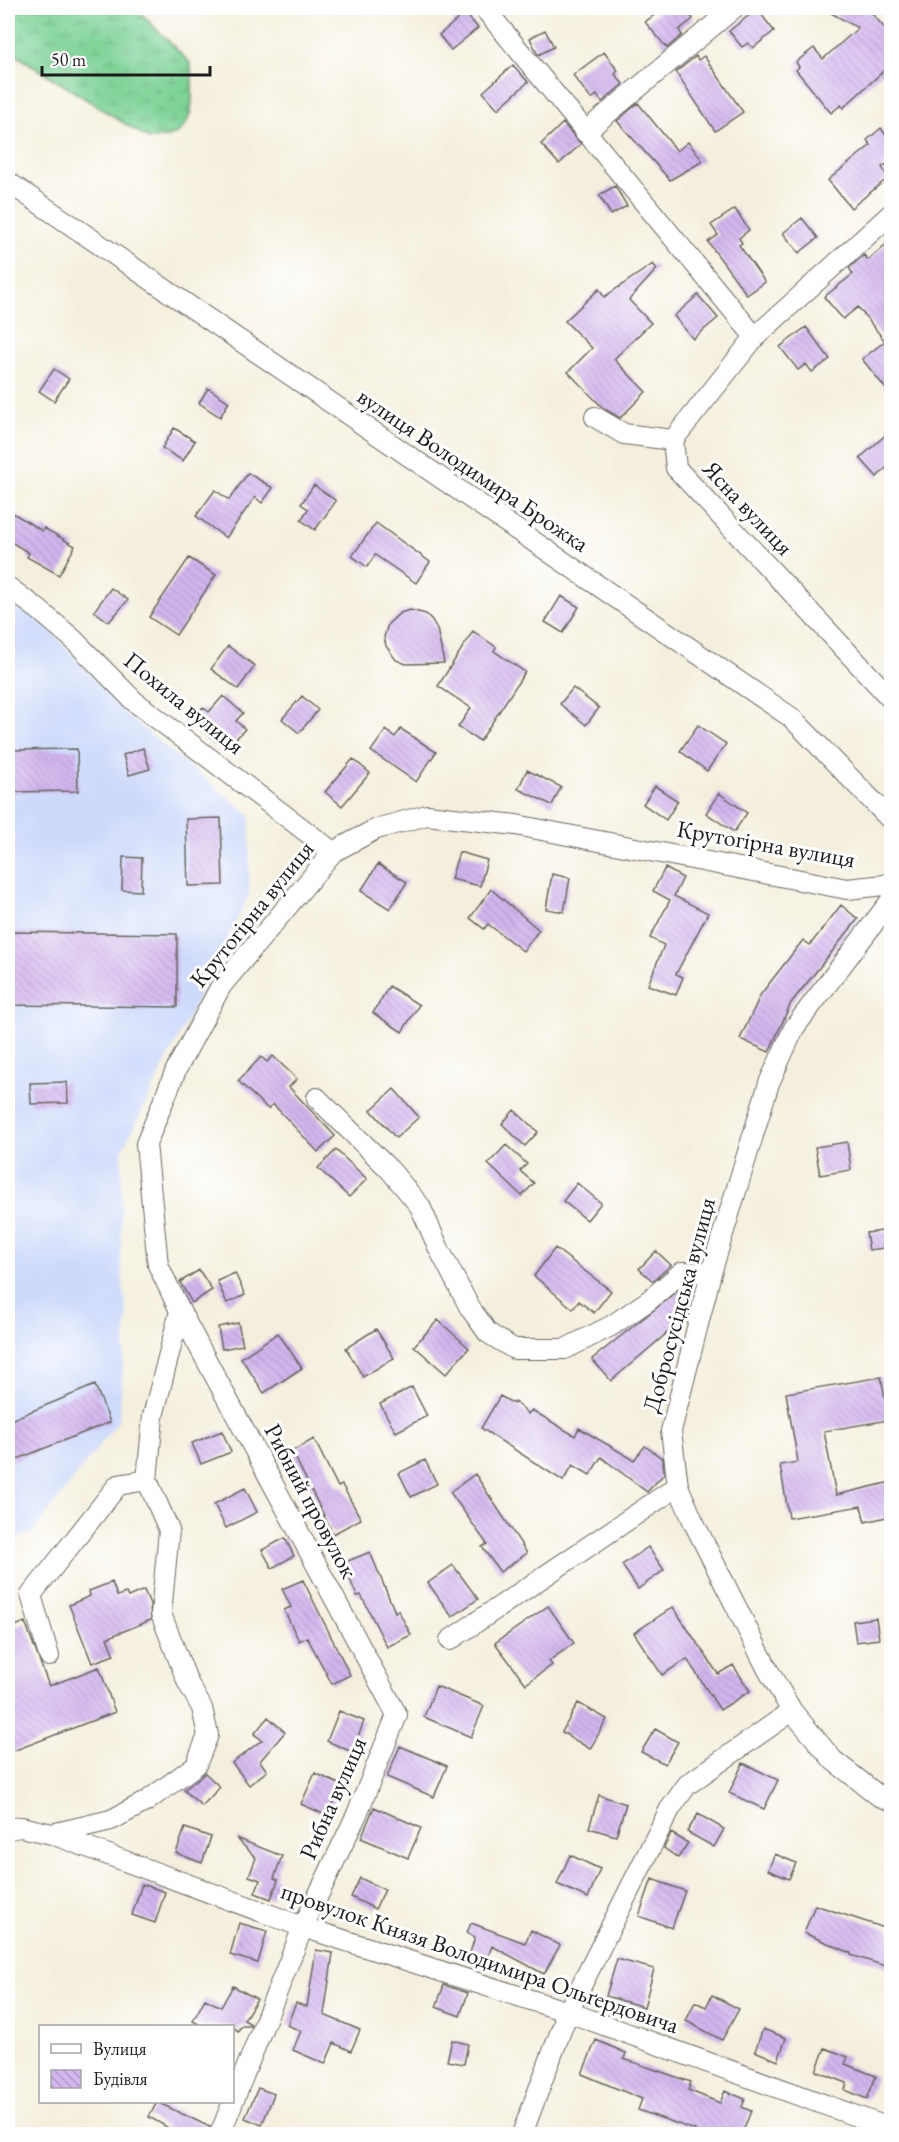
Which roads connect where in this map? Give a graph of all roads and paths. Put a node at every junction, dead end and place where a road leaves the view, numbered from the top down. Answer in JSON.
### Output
{"nodes":[{"id":1,"x":484,"y":8,"type":"edge"},
{"id":2,"x":734,"y":8,"type":"edge"},
{"id":3,"x":585,"y":132,"type":"junction"},
{"id":4,"x":8,"y":182,"type":"edge"},
{"id":5,"x":891,"y":213,"type":"edge"},
{"id":6,"x":754,"y":338,"type":"junction"},
{"id":7,"x":595,"y":417,"type":"dead end"},
{"id":8,"x":673,"y":440,"type":"junction"},
{"id":9,"x":8,"y":587,"type":"edge"},
{"id":10,"x":891,"y":700,"type":"edge"},
{"id":11,"x":891,"y":821,"type":"edge"},
{"id":12,"x":333,"y":852,"type":"junction"},
{"id":13,"x":891,"y":882,"type":"edge"},
{"id":14,"x":891,"y":899,"type":"edge"},
{"id":15,"x":317,"y":1098,"type":"dead end"},
{"id":16,"x":711,"y":1273,"type":"junction"},
{"id":17,"x":180,"y":1311,"type":"junction"},
{"id":18,"x":147,"y":1480,"type":"junction"},
{"id":19,"x":678,"y":1486,"type":"junction"},
{"id":20,"x":450,"y":1640,"type":"dead end"},
{"id":21,"x":49,"y":1656,"type":"dead end"},
{"id":22,"x":792,"y":1711,"type":"junction"},
{"id":23,"x":397,"y":1715,"type":"joint"},
{"id":24,"x":891,"y":1801,"type":"edge"},
{"id":25,"x":12,"y":1826,"type":"edge"},
{"id":26,"x":52,"y":1834,"type":"junction"},
{"id":27,"x":303,"y":1927,"type":"junction"},
{"id":28,"x":568,"y":2012,"type":"junction"},
{"id":29,"x":234,"y":2099,"type":"edge"},
{"id":30,"x":232,"y":2103,"type":"edge"},
{"id":31,"x":891,"y":2129,"type":"edge"},
{"id":32,"x":220,"y":2134,"type":"edge"},
{"id":33,"x":522,"y":2134,"type":"edge"}],
"edges":[{"from":1,"to":3,"type":"street"},
{"from":2,"to":3,"type":"street"},
{"from":3,"to":6,"type":"street"},
{"from":4,"to":11,"type":"street","name":"вулиця Володимира Брожка"},
{"from":5,"to":6,"type":"street"},
{"from":6,"to":8,"type":"street"},
{"from":7,"to":8,"type":"street"},
{"from":8,"to":10,"type":"street","name":"Ясна вулиця"},
{"from":9,"to":12,"type":"street","name":"Похила вулиця"},
{"from":12,"to":13,"type":"street","name":"Крутогірна вулиця"},
{"from":12,"to":17,"type":"street","name":"Крутогірна вулиця"},
{"from":14,"to":16,"type":"street","name":"Добросусідська вулиця"},
{"from":15,"to":16,"type":"street"},
{"from":16,"to":19,"type":"street","name":"Добросусідська вулиця"},
{"from":17,"to":18,"type":"street"},
{"from":17,"to":23,"type":"street","name":"Рибний провулок"},
{"from":18,"to":21,"type":"street"},
{"from":18,"to":26,"type":"street"},
{"from":19,"to":20,"type":"street"},
{"from":19,"to":22,"type":"street","name":"Добросусідська вулиця"},
{"from":22,"to":24,"type":"street","name":"Добросусідська вулиця"},
{"from":22,"to":28,"type":"street"},
{"from":23,"to":27,"type":"street","name":"Рибна вулиця"},
{"from":25,"to":26,"type":"street"},
{"from":26,"to":27,"type":"street","name":"провулок Князя Володимира Ольґердовича"},
{"from":27,"to":28,"type":"street","name":"провулок Князя Володимира Ольґердовича"},
{"from":27,"to":29,"type":"street","name":"Рибна вулиця"},
{"from":28,"to":31,"type":"street","name":"провулок Князя Володимира Ольґердовича"},
{"from":28,"to":33,"type":"street"},
{"from":30,"to":32,"type":"street","name":"Рибна вулиця"}]}
